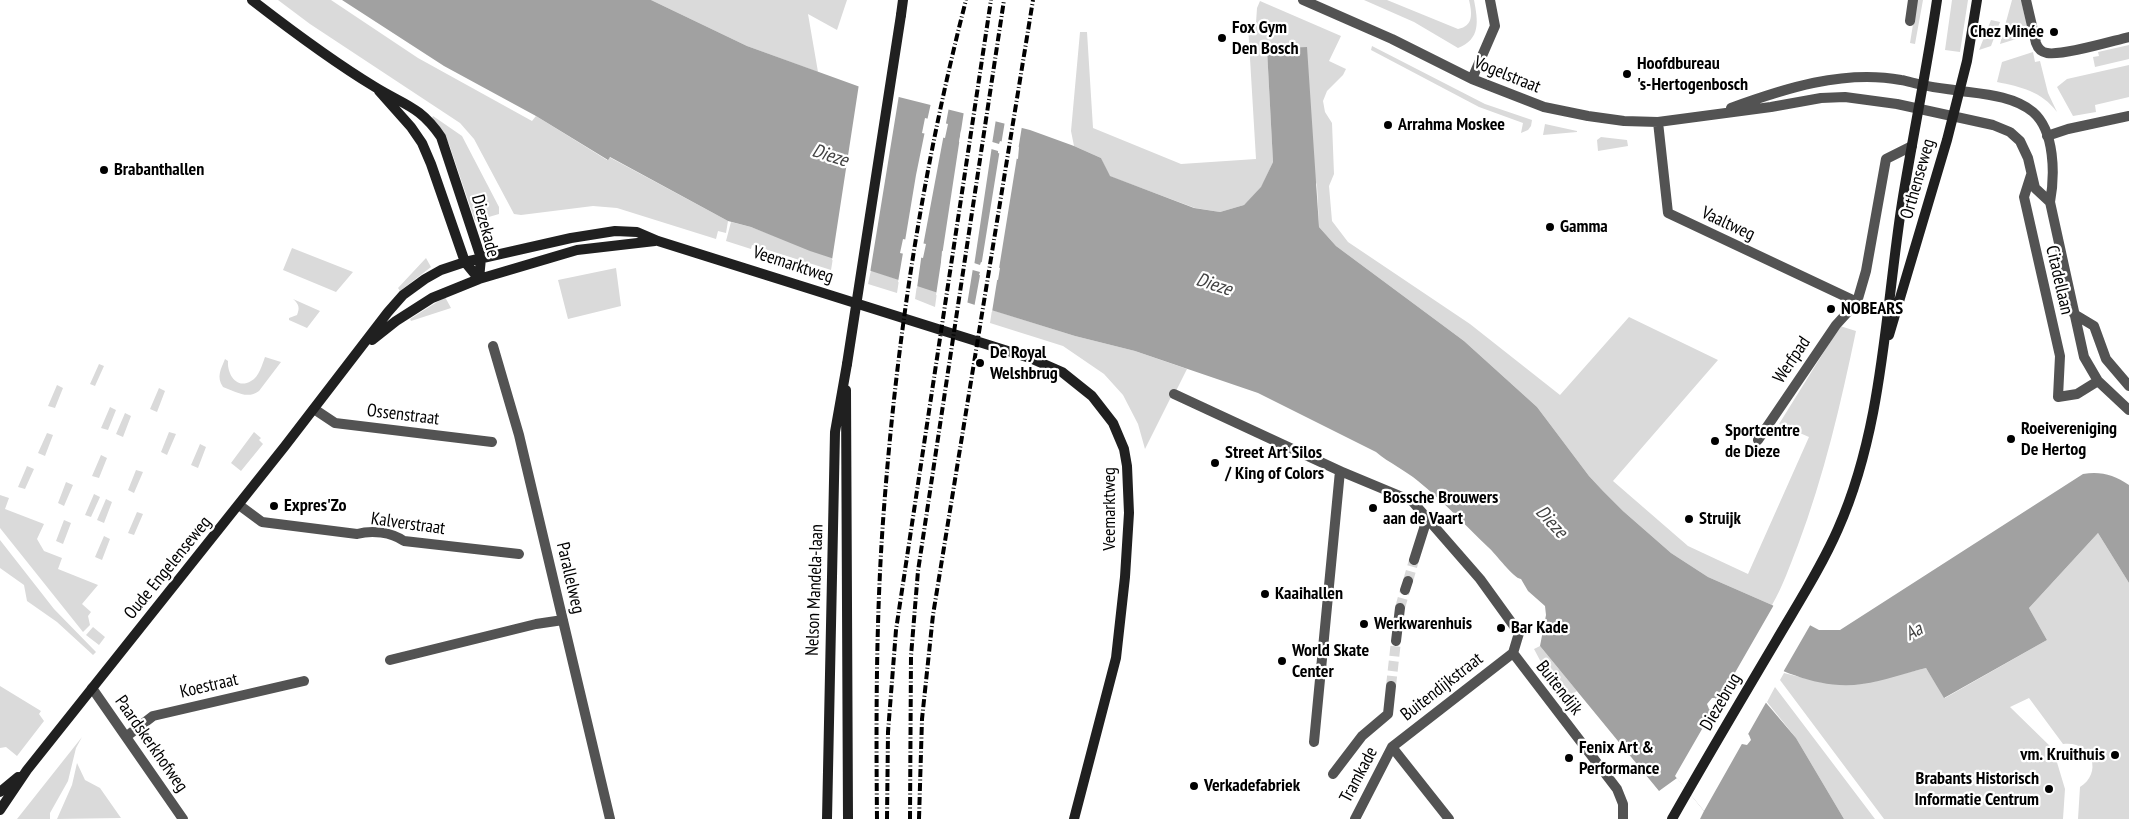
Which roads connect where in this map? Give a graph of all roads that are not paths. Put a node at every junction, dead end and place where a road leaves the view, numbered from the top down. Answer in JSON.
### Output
{"nodes":[{"id":1,"x":252,"y":0,"type":"edge"},
{"id":2,"x":903,"y":0,"type":"edge"},
{"id":3,"x":1304,"y":0,"type":"edge"},
{"id":4,"x":1490,"y":0,"type":"edge"},
{"id":5,"x":1913,"y":0,"type":"edge"},
{"id":6,"x":1937,"y":0,"type":"edge"},
{"id":7,"x":1977,"y":0,"type":"edge"},
{"id":8,"x":2026,"y":0,"type":"edge"},
{"id":9,"x":1910,"y":21,"type":"dead end"},
{"id":10,"x":2129,"y":37,"type":"edge"},
{"id":11,"x":1472,"y":79,"type":"junction"},
{"id":12,"x":1924,"y":86,"type":"junction"},
{"id":13,"x":376,"y":88,"type":"junction"},
{"id":14,"x":1960,"y":91,"type":"junction"},
{"id":15,"x":1919,"y":110,"type":"junction"},
{"id":16,"x":1713,"y":115,"type":"junction"},
{"id":17,"x":2129,"y":116,"type":"edge"},
{"id":18,"x":1952,"y":117,"type":"junction"},
{"id":19,"x":1658,"y":122,"type":"junction"},
{"id":20,"x":2047,"y":136,"type":"junction"},
{"id":21,"x":1912,"y":146,"type":"junction"},
{"id":22,"x":2031,"y":173,"type":"junction"},
{"id":23,"x":2050,"y":202,"type":"junction"},
{"id":24,"x":658,"y":241,"type":"junction"},
{"id":25,"x":481,"y":258,"type":"junction"},
{"id":26,"x":466,"y":262,"type":"junction"},
{"id":27,"x":479,"y":279,"type":"junction"},
{"id":28,"x":1857,"y":302,"type":"junction"},
{"id":29,"x":2074,"y":314,"type":"junction"},
{"id":30,"x":493,"y":346,"type":"dead end"},
{"id":31,"x":363,"y":347,"type":"junction"},
{"id":32,"x":847,"y":364,"type":"junction"},
{"id":33,"x":1880,"y":365,"type":"junction"},
{"id":34,"x":2098,"y":380,"type":"junction"},
{"id":35,"x":2129,"y":386,"type":"edge"},
{"id":36,"x":1174,"y":394,"type":"dead end"},
{"id":37,"x":314,"y":409,"type":"junction"},
{"id":38,"x":2129,"y":410,"type":"edge"},
{"id":39,"x":1758,"y":440,"type":"dead end"},
{"id":40,"x":492,"y":442,"type":"dead end"},
{"id":41,"x":1340,"y":471,"type":"junction"},
{"id":42,"x":239,"y":504,"type":"junction"},
{"id":43,"x":1427,"y":519,"type":"junction"},
{"id":44,"x":519,"y":554,"type":"dead end"},
{"id":45,"x":1414,"y":560,"type":"tunnel mouth"},
{"id":46,"x":1798,"y":602,"type":"joint"},
{"id":47,"x":1400,"y":608,"type":"tunnel mouth"},
{"id":48,"x":563,"y":620,"type":"junction"},
{"id":49,"x":1396,"y":641,"type":"tunnel mouth"},
{"id":50,"x":1512,"y":653,"type":"junction"},
{"id":51,"x":390,"y":660,"type":"dead end"},
{"id":52,"x":304,"y":680,"type":"dead end"},
{"id":53,"x":1391,"y":686,"type":"tunnel mouth"},
{"id":54,"x":92,"y":688,"type":"junction"},
{"id":55,"x":127,"y":736,"type":"junction"},
{"id":56,"x":1314,"y":742,"type":"dead end"},
{"id":57,"x":1392,"y":747,"type":"junction"},
{"id":58,"x":26,"y":770,"type":"junction"},
{"id":59,"x":1333,"y":774,"type":"dead end"},
{"id":60,"x":0,"y":792,"type":"edge"},
{"id":61,"x":0,"y":810,"type":"edge"},
{"id":62,"x":183,"y":819,"type":"edge"},
{"id":63,"x":610,"y":819,"type":"edge"},
{"id":64,"x":827,"y":819,"type":"edge"},
{"id":65,"x":848,"y":819,"type":"edge"},
{"id":66,"x":1074,"y":819,"type":"edge"},
{"id":67,"x":1355,"y":819,"type":"edge"},
{"id":68,"x":1449,"y":819,"type":"edge"},
{"id":69,"x":1623,"y":819,"type":"edge"},
{"id":70,"x":1672,"y":819,"type":"edge"}],
"edges":[{"from":1,"to":13,"type":"street","name":"Diezekade"},
{"from":2,"to":32,"type":"street","name":"Nelson Mandela-laan","bridge":true},
{"from":3,"to":11,"type":"street","name":"Vogelstraat"},
{"from":4,"to":11,"type":"street"},
{"from":5,"to":9,"type":"street"},
{"from":6,"to":12,"type":"street","name":"Orthenseweg"},
{"from":7,"to":14,"type":"street","name":"Orthenseweg"},
{"from":8,"to":10,"type":"street"},
{"from":11,"to":19,"type":"street","name":"Vogelstraat"},
{"from":12,"to":14,"type":"street","name":"Vogelstraat"},
{"from":12,"to":15,"type":"street","name":"Orthenseweg"},
{"from":12,"to":16,"type":"street","name":"Vogelstraat"},
{"from":13,"to":25,"type":"street","name":"Diezekade"},
{"from":13,"to":26,"type":"street","name":"Diezekade"},
{"from":14,"to":18,"type":"street","name":"Orthenseweg"},
{"from":14,"to":20,"type":"street","name":"Citadellaan"},
{"from":15,"to":16,"type":"street","name":"Vogelstraat"},
{"from":15,"to":18,"type":"street","name":"Vogelstraat"},
{"from":15,"to":21,"type":"street","name":"Orthenseweg"},
{"from":16,"to":19,"type":"street","name":"Vogelstraat"},
{"from":17,"to":20,"type":"street"},
{"from":18,"to":22,"type":"street","name":"Citadellaan"},
{"from":18,"to":33,"type":"street","name":"Orthenseweg"},
{"from":19,"to":28,"type":"street","name":"Vaaltweg"},
{"from":20,"to":23,"type":"street","name":"Citadellaan"},
{"from":21,"to":28,"type":"street","name":"Orthenseweg"},
{"from":21,"to":33,"type":"street","name":"Orthenseweg"},
{"from":22,"to":23,"type":"street","name":"Citadellaan"},
{"from":22,"to":34,"type":"street","name":"Citadellaan"},
{"from":23,"to":29,"type":"street","name":"Citadellaan"},
{"from":24,"to":25,"type":"street","name":"Veemarktweg"},
{"from":24,"to":27,"type":"street","name":"Veemarktweg"},
{"from":24,"to":66,"type":"street","name":"Veemarktweg"},
{"from":25,"to":26,"type":"street","name":"Oude Engelenseweg"},
{"from":25,"to":27,"type":"street","name":"Diezekade"},
{"from":26,"to":27,"type":"street","name":"Diezekade"},
{"from":26,"to":31,"type":"street","name":"Oude Engelenseweg"},
{"from":27,"to":31,"type":"street","name":"Oude Engelenseweg"},
{"from":28,"to":39,"type":"street","name":"Werfpad"},
{"from":29,"to":34,"type":"street","name":"Citadellaan"},
{"from":29,"to":35,"type":"street","name":"Citadellaan"},
{"from":30,"to":48,"type":"street","name":"Parallelweg"},
{"from":31,"to":37,"type":"street","name":"Oude Engelenseweg"},
{"from":32,"to":64,"type":"street","name":"Nelson Mandela-laan"},
{"from":32,"to":65,"type":"street","name":"Nelson Mandela-laan"},
{"from":33,"to":46,"type":"street","name":"Orthenseweg"},
{"from":34,"to":38,"type":"street","name":"Citadellaan"},
{"from":36,"to":41,"type":"street"},
{"from":37,"to":40,"type":"street","name":"Ossenstraat"},
{"from":37,"to":42,"type":"street","name":"Oude Engelenseweg"},
{"from":41,"to":43,"type":"street"},
{"from":41,"to":56,"type":"street"},
{"from":42,"to":44,"type":"street","name":"Kalverstraat"},
{"from":42,"to":54,"type":"street","name":"Oude Engelenseweg"},
{"from":43,"to":45,"type":"street"},
{"from":43,"to":50,"type":"street"},
{"from":46,"to":70,"type":"street","name":"Diezebrug"},
{"from":47,"to":49,"type":"street"},
{"from":48,"to":51,"type":"street"},
{"from":48,"to":63,"type":"street","name":"Parallelweg"},
{"from":50,"to":57,"type":"street","name":"Buitendijkstraat"},
{"from":50,"to":69,"type":"street","name":"Buitendijk"},
{"from":52,"to":55,"type":"street","name":"Koestraat"},
{"from":53,"to":59,"type":"street"},
{"from":54,"to":55,"type":"street","name":"Paardskerkhofweg"},
{"from":54,"to":58,"type":"street","name":"Oude Engelenseweg"},
{"from":55,"to":62,"type":"street","name":"Paardskerkhofweg"},
{"from":57,"to":67,"type":"street","name":"Tramkade"},
{"from":57,"to":68,"type":"street"},
{"from":58,"to":60,"type":"street"},
{"from":58,"to":61,"type":"street","name":"Oude Engelenseweg"}]}
